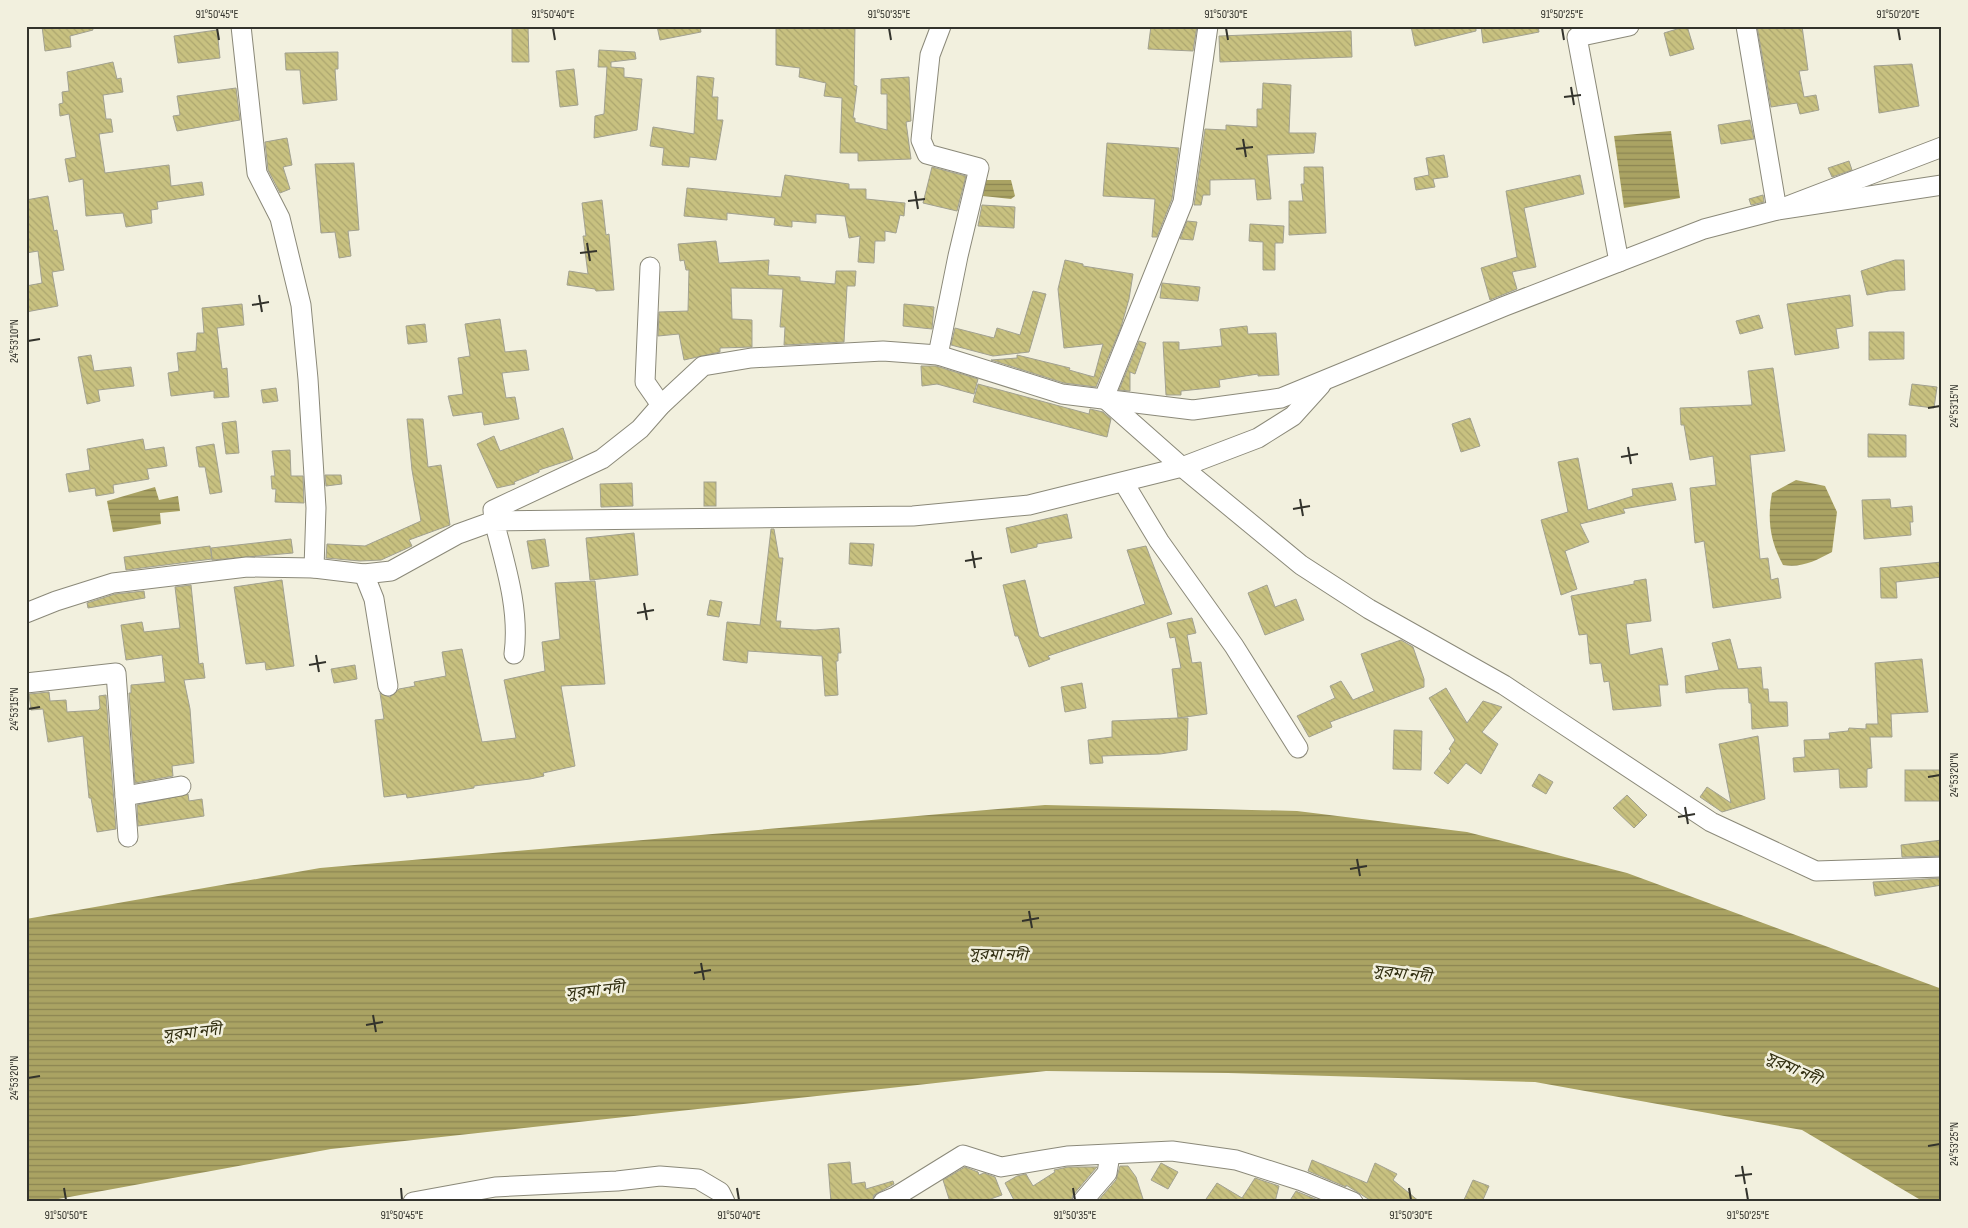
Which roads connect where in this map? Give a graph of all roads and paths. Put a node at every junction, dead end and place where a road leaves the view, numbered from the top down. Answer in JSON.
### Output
{"nodes":[{"id":1,"x":241,"y":26,"type":"edge"},
{"id":2,"x":941,"y":26,"type":"edge"},
{"id":3,"x":1208,"y":26,"type":"edge"},
{"id":4,"x":1629,"y":26,"type":"edge"},
{"id":5,"x":1746,"y":26,"type":"edge"},
{"id":6,"x":1942,"y":147,"type":"edge"},
{"id":7,"x":1942,"y":185,"type":"edge"},
{"id":8,"x":1777,"y":210,"type":"junction"},
{"id":9,"x":1619,"y":262,"type":"junction"},
{"id":10,"x":650,"y":267,"type":"dead end"},
{"id":11,"x":938,"y":355,"type":"junction"},
{"id":12,"x":1324,"y":382,"type":"junction"},
{"id":13,"x":1104,"y":398,"type":"junction"},
{"id":14,"x":661,"y":405,"type":"junction"},
{"id":15,"x":1182,"y":467,"type":"junction"},
{"id":16,"x":1124,"y":483,"type":"junction"},
{"id":17,"x":494,"y":521,"type":"junction"},
{"id":18,"x":314,"y":568,"type":"junction"},
{"id":19,"x":364,"y":574,"type":"junction"},
{"id":20,"x":26,"y":613,"type":"edge"},
{"id":21,"x":514,"y":654,"type":"dead end"},
{"id":22,"x":26,"y":683,"type":"edge"},
{"id":23,"x":388,"y":686,"type":"dead end"},
{"id":24,"x":1298,"y":748,"type":"dead end"},
{"id":25,"x":181,"y":786,"type":"dead end"},
{"id":26,"x":125,"y":796,"type":"junction"},
{"id":27,"x":128,"y":837,"type":"dead end"},
{"id":28,"x":1942,"y":867,"type":"edge"},
{"id":29,"x":1110,"y":1155,"type":"junction"},
{"id":30,"x":413,"y":1202,"type":"edge"},
{"id":31,"x":725,"y":1202,"type":"edge"},
{"id":32,"x":883,"y":1202,"type":"edge"},
{"id":33,"x":1082,"y":1202,"type":"edge"},
{"id":34,"x":1353,"y":1202,"type":"edge"}],
"edges":[{"from":1,"to":18,"type":"street"},
{"from":2,"to":11,"type":"street"},
{"from":3,"to":13,"type":"street"},
{"from":4,"to":9,"type":"street"},
{"from":5,"to":8,"type":"street"},
{"from":6,"to":8,"type":"street"},
{"from":7,"to":8,"type":"street"},
{"from":8,"to":9,"type":"street"},
{"from":9,"to":12,"type":"street"},
{"from":10,"to":14,"type":"street"},
{"from":11,"to":13,"type":"street"},
{"from":11,"to":14,"type":"street"},
{"from":12,"to":13,"type":"street"},
{"from":12,"to":15,"type":"street"},
{"from":13,"to":15,"type":"street"},
{"from":14,"to":17,"type":"street"},
{"from":15,"to":16,"type":"street"},
{"from":15,"to":28,"type":"street"},
{"from":16,"to":17,"type":"street"},
{"from":16,"to":24,"type":"street"},
{"from":17,"to":19,"type":"street"},
{"from":17,"to":21,"type":"street"},
{"from":18,"to":19,"type":"street"},
{"from":18,"to":20,"type":"street"},
{"from":19,"to":23,"type":"street"},
{"from":22,"to":26,"type":"street"},
{"from":25,"to":26,"type":"street"},
{"from":26,"to":27,"type":"street"},
{"from":29,"to":32,"type":"street"},
{"from":29,"to":33,"type":"street"},
{"from":29,"to":34,"type":"street"},
{"from":30,"to":31,"type":"street"}]}
